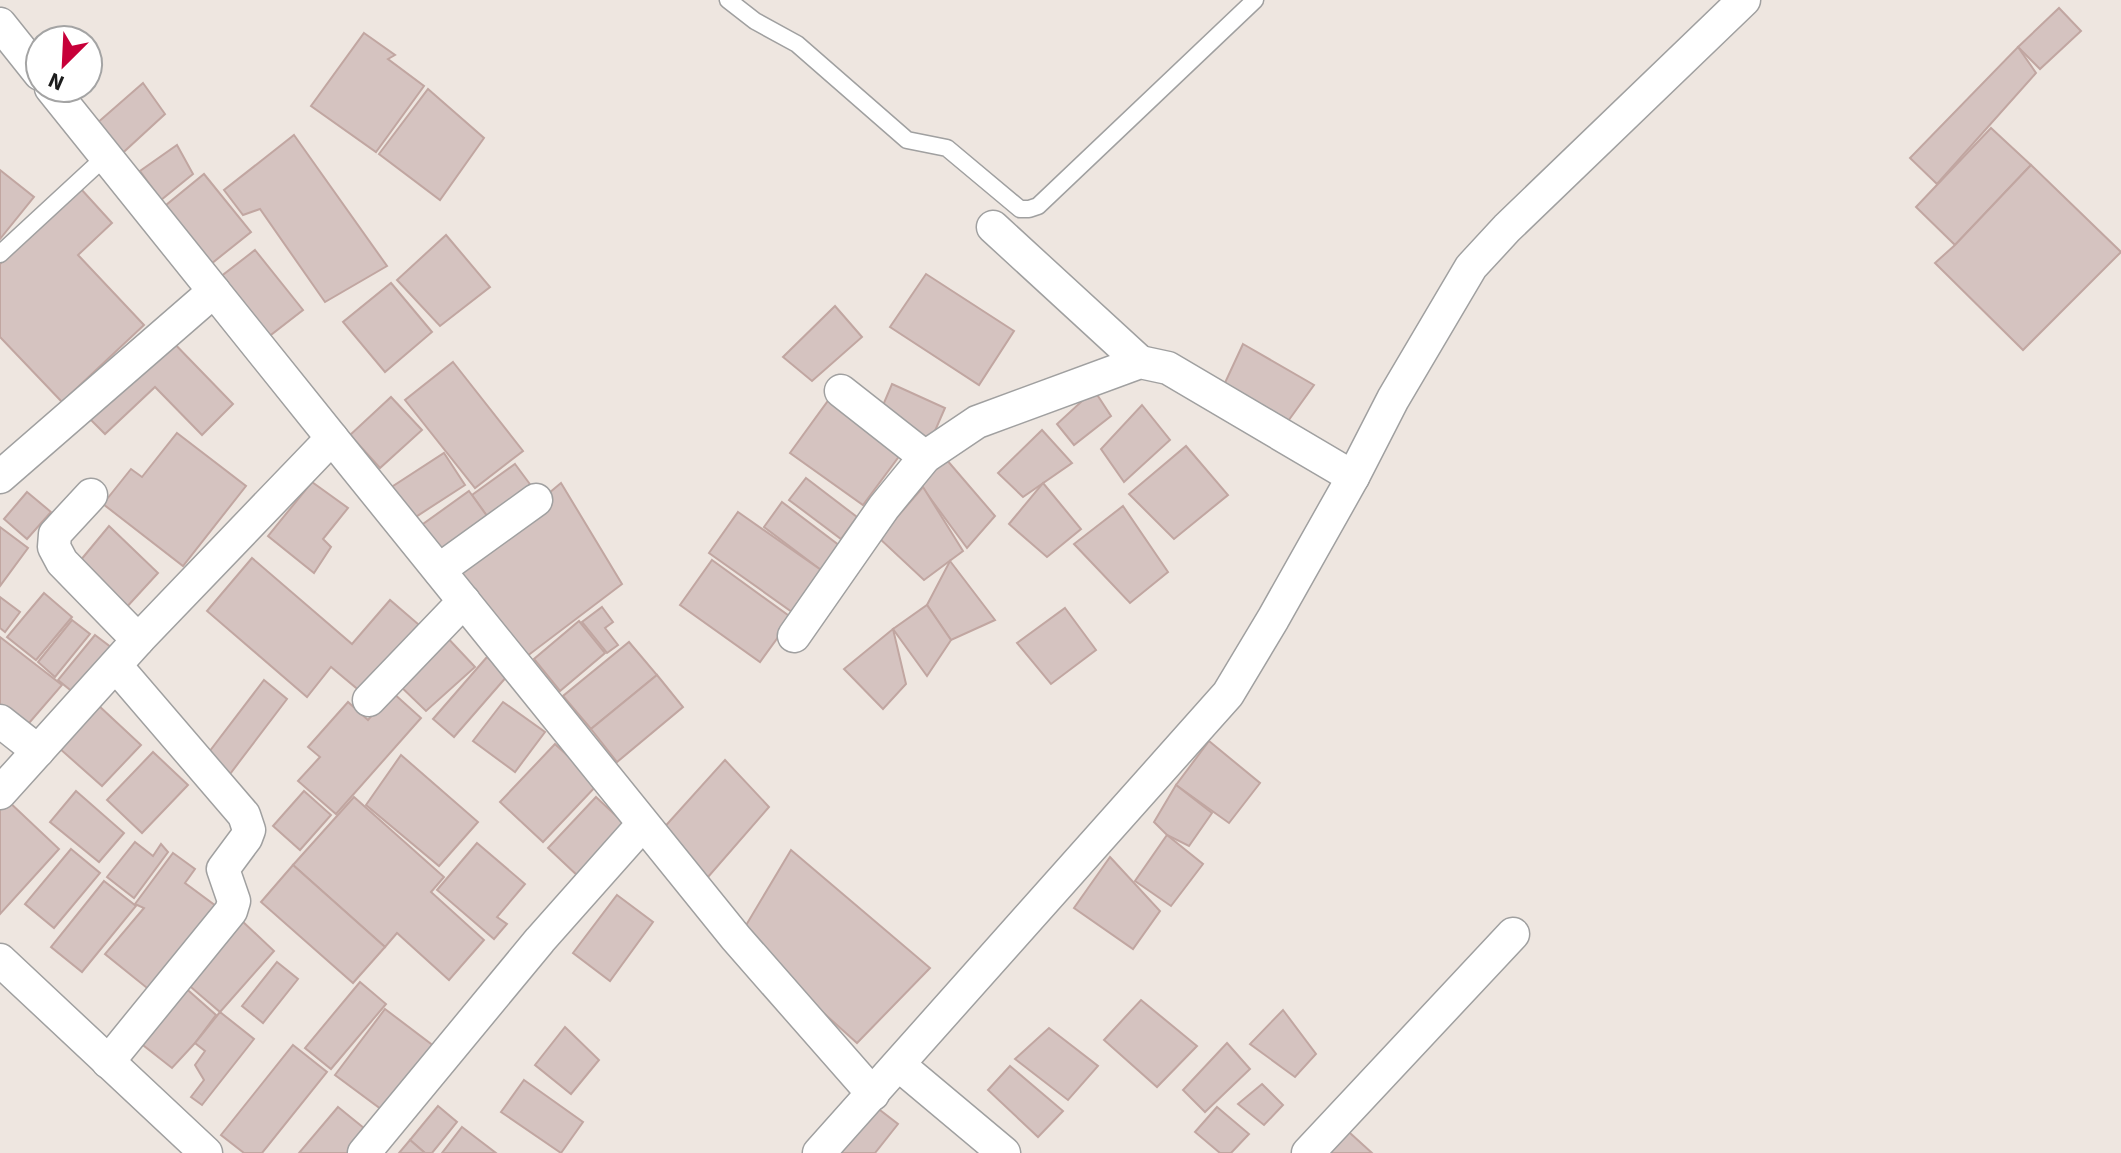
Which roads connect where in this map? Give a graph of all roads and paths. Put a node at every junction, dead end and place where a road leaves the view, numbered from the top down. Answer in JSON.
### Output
{"nodes":[{"id":1,"x":728,"y":0,"type":"edge"},
{"id":2,"x":1255,"y":0,"type":"edge"},
{"id":3,"x":1744,"y":0,"type":"edge"},
{"id":4,"x":0,"y":24,"type":"edge"},
{"id":5,"x":24,"y":54,"type":"edge"},
{"id":6,"x":64,"y":104,"type":"edge"},
{"id":7,"x":105,"y":157,"type":"junction"},
{"id":8,"x":993,"y":227,"type":"dead end"},
{"id":9,"x":0,"y":254,"type":"edge"},
{"id":10,"x":214,"y":291,"type":"junction"},
{"id":11,"x":1140,"y":362,"type":"junction"},
{"id":12,"x":841,"y":391,"type":"dead end"},
{"id":13,"x":332,"y":438,"type":"junction"},
{"id":14,"x":925,"y":457,"type":"junction"},
{"id":15,"x":0,"y":477,"type":"edge"},
{"id":16,"x":1353,"y":477,"type":"junction"},
{"id":17,"x":91,"y":495,"type":"dead end"},
{"id":18,"x":536,"y":500,"type":"dead end"},
{"id":19,"x":439,"y":570,"type":"junction"},
{"id":20,"x":464,"y":601,"type":"junction"},
{"id":21,"x":794,"y":636,"type":"dead end"},
{"id":22,"x":138,"y":640,"type":"junction"},
{"id":23,"x":116,"y":666,"type":"junction"},
{"id":24,"x":369,"y":700,"type":"dead end"},
{"id":25,"x":0,"y":721,"type":"edge"},
{"id":26,"x":38,"y":751,"type":"junction"},
{"id":27,"x":0,"y":793,"type":"edge"},
{"id":28,"x":643,"y":824,"type":"junction"},
{"id":29,"x":1513,"y":934,"type":"dead end"},
{"id":30,"x":0,"y":960,"type":"edge"},
{"id":31,"x":108,"y":1062,"type":"junction"},
{"id":32,"x":899,"y":1065,"type":"junction"},
{"id":33,"x":873,"y":1094,"type":"junction"},
{"id":34,"x":206,"y":1153,"type":"edge"},
{"id":35,"x":364,"y":1153,"type":"edge"},
{"id":36,"x":819,"y":1153,"type":"edge"},
{"id":37,"x":1004,"y":1153,"type":"edge"},
{"id":38,"x":1308,"y":1153,"type":"edge"}],
"edges":[{"from":1,"to":2,"type":"lane"},
{"from":3,"to":16,"type":"street"},
{"from":4,"to":5,"type":"street"},
{"from":6,"to":7,"type":"street"},
{"from":7,"to":9,"type":"lane"},
{"from":7,"to":10,"type":"street"},
{"from":8,"to":11,"type":"street"},
{"from":10,"to":13,"type":"street"},
{"from":10,"to":15,"type":"street"},
{"from":11,"to":14,"type":"street"},
{"from":11,"to":16,"type":"street"},
{"from":12,"to":14,"type":"street"},
{"from":13,"to":19,"type":"street"},
{"from":13,"to":22,"type":"street"},
{"from":14,"to":21,"type":"street"},
{"from":16,"to":32,"type":"street"},
{"from":17,"to":22,"type":"street"},
{"from":18,"to":19,"type":"street"},
{"from":19,"to":20,"type":"street"},
{"from":20,"to":24,"type":"street"},
{"from":20,"to":28,"type":"street"},
{"from":22,"to":23,"type":"street"},
{"from":23,"to":26,"type":"street"},
{"from":23,"to":31,"type":"street"},
{"from":25,"to":26,"type":"street"},
{"from":26,"to":27,"type":"street"},
{"from":28,"to":33,"type":"street"},
{"from":28,"to":35,"type":"street"},
{"from":29,"to":38,"type":"street"},
{"from":30,"to":31,"type":"street"},
{"from":31,"to":34,"type":"street"},
{"from":32,"to":33,"type":"street"},
{"from":32,"to":37,"type":"street"},
{"from":33,"to":36,"type":"street"}]}
